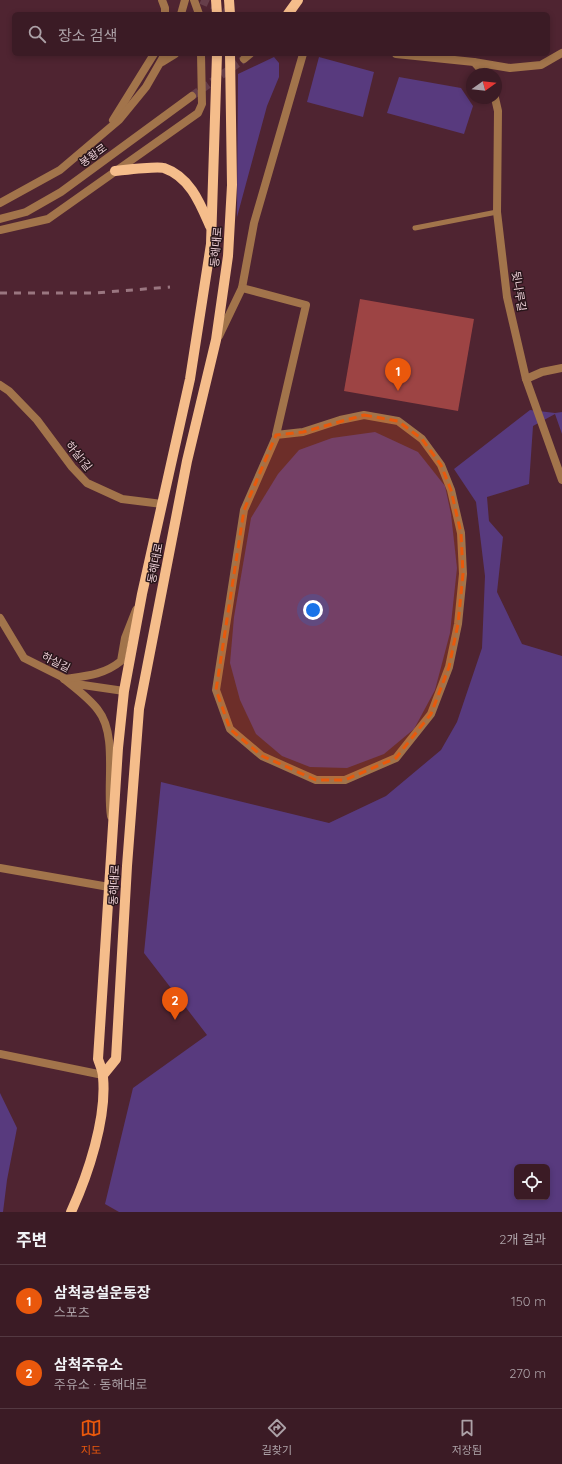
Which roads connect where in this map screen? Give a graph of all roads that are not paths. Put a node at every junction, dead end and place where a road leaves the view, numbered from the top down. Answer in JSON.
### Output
{"nodes":[{"id":1,"x":162,"y":0,"type":"edge"},
{"id":2,"x":185,"y":0,"type":"edge"},
{"id":3,"x":194,"y":0,"type":"edge"},
{"id":4,"x":216,"y":0,"type":"edge"},
{"id":5,"x":230,"y":0,"type":"edge"},
{"id":6,"x":292,"y":0,"type":"edge"},
{"id":7,"x":298,"y":0,"type":"edge"},
{"id":8,"x":166,"y":12,"type":"edge"},
{"id":9,"x":182,"y":12,"type":"edge"},
{"id":10,"x":197,"y":12,"type":"edge"},
{"id":11,"x":216,"y":12,"type":"edge"},
{"id":12,"x":230,"y":12,"type":"edge"},
{"id":13,"x":284,"y":12,"type":"edge"},
{"id":14,"x":289,"y":12,"type":"edge"},
{"id":15,"x":562,"y":53,"type":"edge"},
{"id":16,"x":153,"y":56,"type":"edge"},
{"id":17,"x":164,"y":56,"type":"edge"},
{"id":18,"x":172,"y":56,"type":"edge"},
{"id":19,"x":217,"y":56,"type":"edge"},
{"id":20,"x":230,"y":56,"type":"edge"},
{"id":21,"x":302,"y":56,"type":"edge"},
{"id":22,"x":416,"y":56,"type":"edge"},
{"id":23,"x":200,"y":57,"type":"edge"},
{"id":24,"x":474,"y":62,"type":"junction"},
{"id":25,"x":161,"y":63,"type":"junction"},
{"id":26,"x":480,"y":68,"type":"edge"},
{"id":27,"x":192,"y":96,"type":"tunnel mouth"},
{"id":28,"x":496,"y":104,"type":"edge"},
{"id":29,"x":106,"y":131,"type":"junction"},
{"id":30,"x":115,"y":171,"type":"junction"},
{"id":31,"x":0,"y":203,"type":"edge"},
{"id":32,"x":497,"y":212,"type":"junction"},
{"id":33,"x":0,"y":219,"type":"edge"},
{"id":34,"x":415,"y":228,"type":"dead end"},
{"id":35,"x":212,"y":229,"type":"junction"},
{"id":36,"x":0,"y":230,"type":"edge"},
{"id":37,"x":242,"y":288,"type":"junction"},
{"id":38,"x":216,"y":340,"type":"junction"},
{"id":39,"x":562,"y":368,"type":"edge"},
{"id":40,"x":526,"y":379,"type":"junction"},
{"id":41,"x":0,"y":385,"type":"edge"},
{"id":42,"x":276,"y":435,"type":"junction"},
{"id":43,"x":562,"y":480,"type":"edge"},
{"id":44,"x":162,"y":504,"type":"junction"},
{"id":45,"x":142,"y":594,"type":"junction"},
{"id":46,"x":0,"y":618,"type":"edge"},
{"id":47,"x":64,"y":679,"type":"junction"},
{"id":48,"x":124,"y":691,"type":"junction"},
{"id":49,"x":141,"y":692,"type":"junction"},
{"id":50,"x":113,"y":830,"type":"junction"},
{"id":51,"x":0,"y":868,"type":"edge"},
{"id":52,"x":109,"y":887,"type":"junction"},
{"id":53,"x":0,"y":1054,"type":"edge"},
{"id":54,"x":104,"y":1075,"type":"junction"},
{"id":55,"x":71,"y":1212,"type":"edge"}],
"edges":[{"from":1,"to":8,"type":"street"},
{"from":2,"to":9,"type":"street"},
{"from":3,"to":10,"type":"street"},
{"from":4,"to":11,"type":"main road"},
{"from":5,"to":12,"type":"main road"},
{"from":6,"to":13,"type":"main road"},
{"from":7,"to":14,"type":"main road"},
{"from":15,"to":24,"type":"street"},
{"from":16,"to":29,"type":"street"},
{"from":17,"to":25,"type":"street"},
{"from":18,"to":25,"type":"street"},
{"from":19,"to":35,"type":"main road","name":"동해대로"},
{"from":20,"to":38,"type":"main road","name":"동해대로"},
{"from":21,"to":37,"type":"street"},
{"from":22,"to":24,"type":"street"},
{"from":23,"to":30,"type":"street"},
{"from":24,"to":26,"type":"street"},
{"from":25,"to":29,"type":"street"},
{"from":27,"to":33,"type":"street","name":"봉황로"},
{"from":28,"to":32,"type":"street","name":"뒷나루길"},
{"from":29,"to":31,"type":"street"},
{"from":30,"to":35,"type":"main road"},
{"from":30,"to":36,"type":"street"},
{"from":32,"to":34,"type":"lane"},
{"from":32,"to":40,"type":"street","name":"뒷나루길"},
{"from":35,"to":44,"type":"main road","name":"동해대로"},
{"from":37,"to":38,"type":"street"},
{"from":37,"to":42,"type":"street"},
{"from":38,"to":49,"type":"main road","name":"동해대로"},
{"from":39,"to":40,"type":"street"},
{"from":40,"to":43,"type":"street","name":"뒷나루길"},
{"from":41,"to":44,"type":"street","name":"하실1길"},
{"from":42,"to":42,"type":"street"},
{"from":44,"to":45,"type":"main road","name":"동해대로"},
{"from":45,"to":47,"type":"street"},
{"from":45,"to":48,"type":"main road","name":"동해대로"},
{"from":46,"to":47,"type":"street","name":"하실길"},
{"from":47,"to":48,"type":"street","name":"하실길"},
{"from":47,"to":50,"type":"street"},
{"from":48,"to":49,"type":"main road"},
{"from":48,"to":50,"type":"main road","name":"동해대로"},
{"from":49,"to":54,"type":"main road","name":"동해대로"},
{"from":50,"to":52,"type":"main road","name":"동해대로"},
{"from":51,"to":52,"type":"street"},
{"from":52,"to":54,"type":"main road","name":"동해대로"},
{"from":53,"to":54,"type":"street"},
{"from":54,"to":55,"type":"main road","name":"동해대로"}]}
